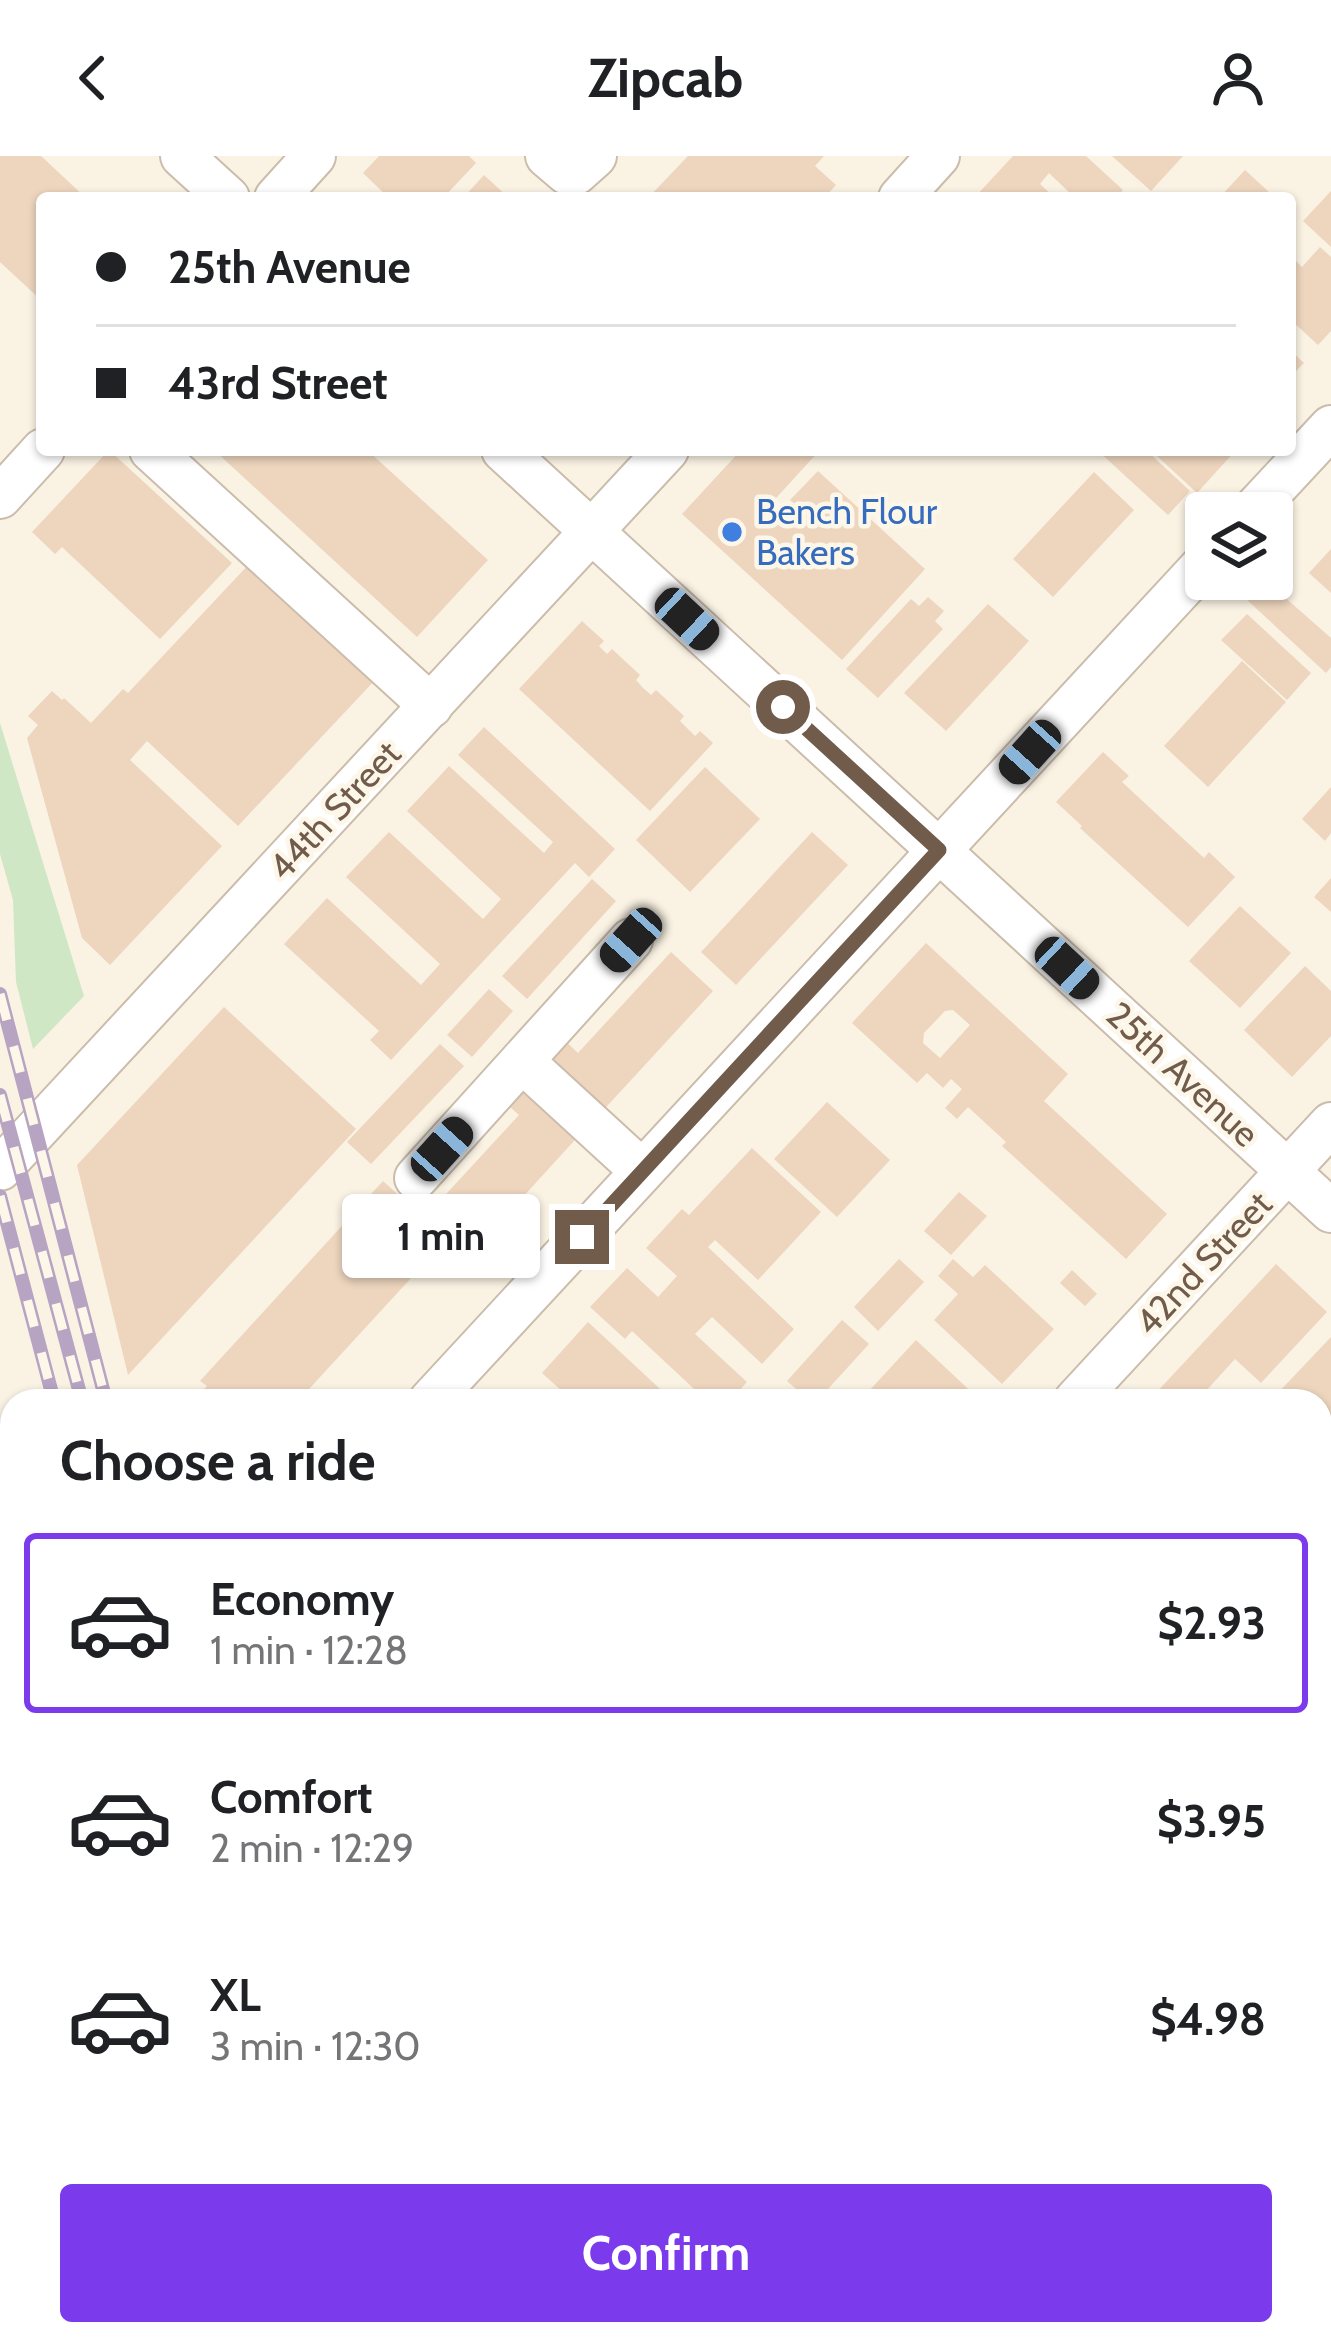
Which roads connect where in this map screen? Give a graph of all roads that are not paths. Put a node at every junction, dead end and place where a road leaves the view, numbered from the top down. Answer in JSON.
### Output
{"nodes":[{"id":1,"x":182,"y":156,"type":"edge"},
{"id":2,"x":314,"y":156,"type":"edge"},
{"id":3,"x":547,"y":156,"type":"edge"},
{"id":4,"x":595,"y":156,"type":"edge"},
{"id":5,"x":938,"y":156,"type":"edge"},
{"id":6,"x":221,"y":192,"type":"edge"},
{"id":7,"x":281,"y":192,"type":"edge"},
{"id":8,"x":905,"y":192,"type":"edge"},
{"id":9,"x":1331,"y":427,"type":"edge"},
{"id":10,"x":37,"y":456,"type":"edge"},
{"id":11,"x":158,"y":456,"type":"edge"},
{"id":12,"x":510,"y":456,"type":"edge"},
{"id":13,"x":662,"y":456,"type":"edge"},
{"id":14,"x":1271,"y":492,"type":"edge"},
{"id":15,"x":0,"y":496,"type":"edge"},
{"id":16,"x":592,"y":532,"type":"junction"},
{"id":17,"x":1185,"y":585,"type":"edge"},
{"id":18,"x":431,"y":706,"type":"junction"},
{"id":19,"x":939,"y":850,"type":"junction"},
{"id":20,"x":631,"y":940,"type":"dead end"},
{"id":21,"x":522,"y":1061,"type":"junction"},
{"id":22,"x":1331,"y":1124,"type":"edge"},
{"id":23,"x":0,"y":1169,"type":"edge"},
{"id":24,"x":1288,"y":1170,"type":"junction"},
{"id":25,"x":642,"y":1171,"type":"junction"},
{"id":26,"x":416,"y":1178,"type":"dead end"},
{"id":27,"x":1331,"y":1211,"type":"edge"},
{"id":28,"x":441,"y":1389,"type":"edge"},
{"id":29,"x":1086,"y":1389,"type":"edge"}],
"edges":[{"from":1,"to":6,"type":"street"},
{"from":2,"to":7,"type":"street"},
{"from":3,"to":4,"type":"street"},
{"from":5,"to":8,"type":"street"},
{"from":9,"to":14,"type":"street"},
{"from":10,"to":15,"type":"street"},
{"from":11,"to":18,"type":"street"},
{"from":12,"to":16,"type":"street","name":"25th Avenue"},
{"from":13,"to":16,"type":"street","name":"44th Street"},
{"from":16,"to":18,"type":"street","name":"44th Street"},
{"from":16,"to":19,"type":"street","name":"25th Avenue"},
{"from":17,"to":19,"type":"street"},
{"from":18,"to":23,"type":"street","name":"44th Street"},
{"from":19,"to":24,"type":"street","name":"25th Avenue"},
{"from":19,"to":25,"type":"street"},
{"from":20,"to":21,"type":"street"},
{"from":21,"to":25,"type":"street"},
{"from":21,"to":26,"type":"street"},
{"from":22,"to":24,"type":"street","name":"42nd Street"},
{"from":24,"to":27,"type":"street","name":"25th Avenue"},
{"from":24,"to":29,"type":"street","name":"42nd Street"},
{"from":25,"to":28,"type":"street"}]}
